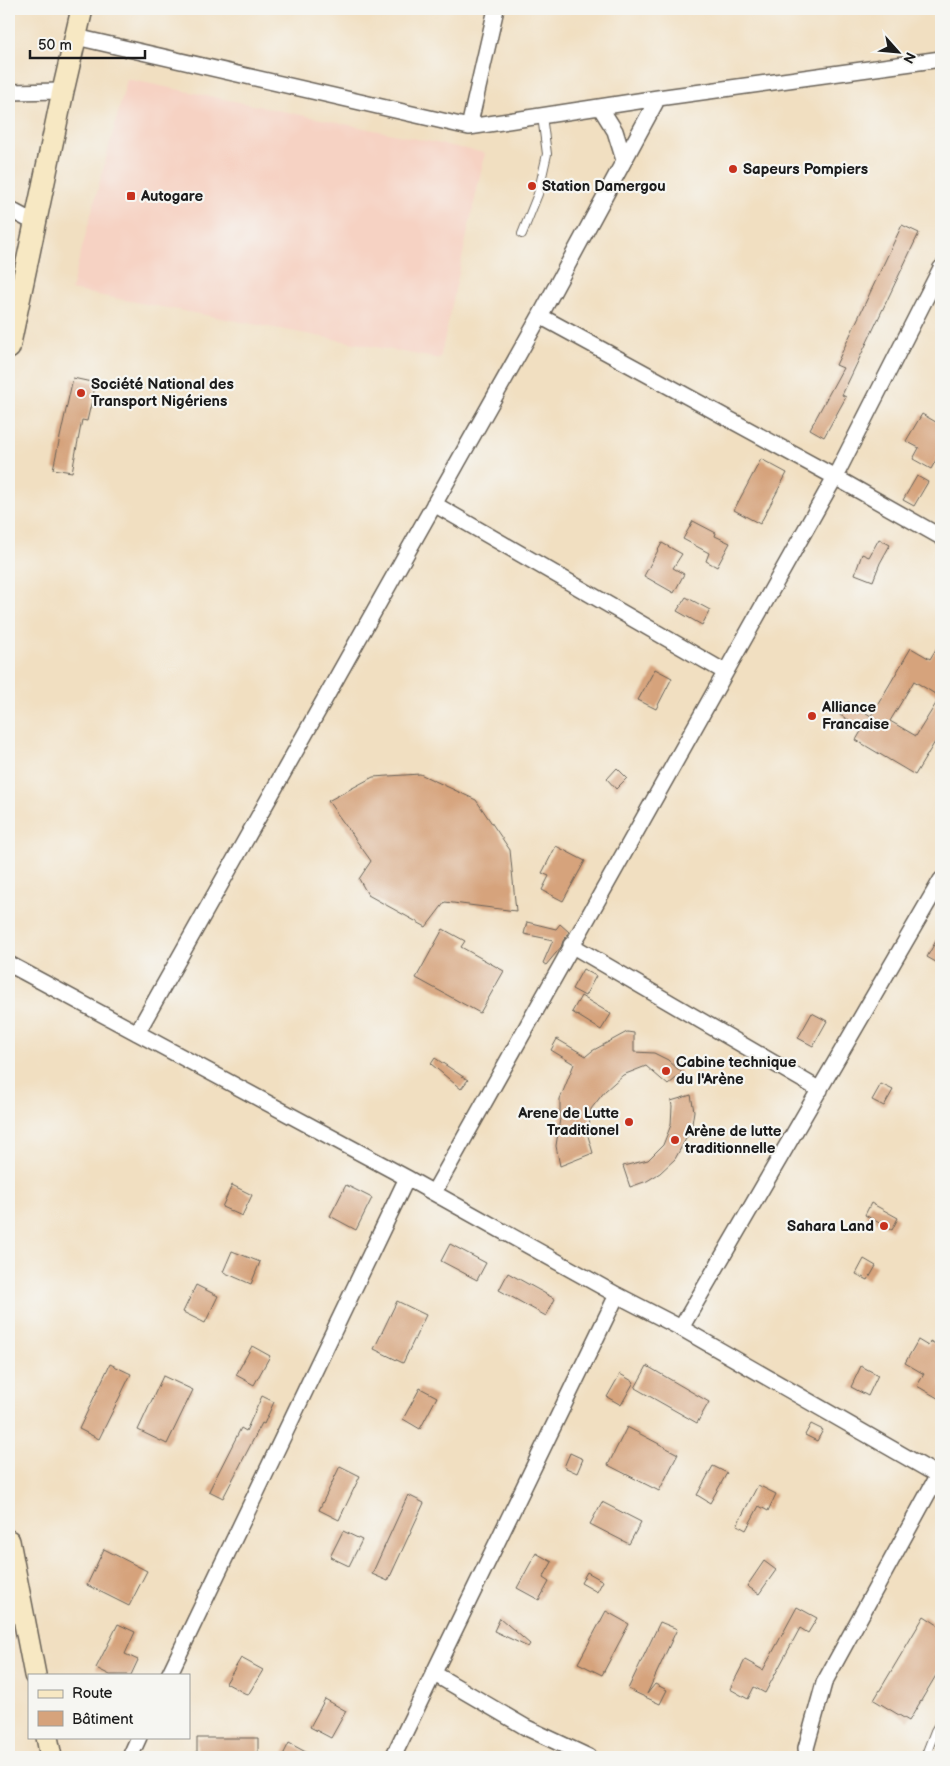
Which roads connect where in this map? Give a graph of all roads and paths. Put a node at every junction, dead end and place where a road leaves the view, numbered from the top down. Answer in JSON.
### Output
{"nodes":[{"id":1,"x":82,"y":9,"type":"edge"},
{"id":2,"x":496,"y":9,"type":"edge"},
{"id":3,"x":76,"y":37,"type":"junction"},
{"id":4,"x":941,"y":59,"type":"edge"},
{"id":5,"x":63,"y":91,"type":"junction"},
{"id":6,"x":9,"y":92,"type":"edge"},
{"id":7,"x":658,"y":98,"type":"junction"},
{"id":8,"x":600,"y":107,"type":"junction"},
{"id":9,"x":542,"y":116,"type":"junction"},
{"id":10,"x":469,"y":126,"type":"junction"},
{"id":11,"x":624,"y":160,"type":"junction"},
{"id":12,"x":9,"y":209,"type":"edge"},
{"id":13,"x":35,"y":223,"type":"junction"},
{"id":14,"x":522,"y":234,"type":"dead end"},
{"id":15,"x":941,"y":268,"type":"edge"},
{"id":16,"x":540,"y":316,"type":"junction"},
{"id":17,"x":9,"y":348,"type":"edge"},
{"id":18,"x":835,"y":477,"type":"junction"},
{"id":19,"x":434,"y":504,"type":"junction"},
{"id":20,"x":941,"y":537,"type":"edge"},
{"id":21,"x":725,"y":672,"type":"junction"},
{"id":22,"x":941,"y":880,"type":"edge"},
{"id":23,"x":571,"y":945,"type":"junction"},
{"id":24,"x":9,"y":964,"type":"edge"},
{"id":25,"x":137,"y":1033,"type":"junction"},
{"id":26,"x":820,"y":1090,"type":"junction"},
{"id":27,"x":407,"y":1178,"type":"junction"},
{"id":28,"x":434,"y":1192,"type":"junction"},
{"id":29,"x":617,"y":1295,"type":"junction"},
{"id":30,"x":681,"y":1328,"type":"junction"},
{"id":31,"x":940,"y":1476,"type":"edge"},
{"id":32,"x":9,"y":1541,"type":"edge"},
{"id":33,"x":433,"y":1673,"type":"junction"},
{"id":34,"x":35,"y":1674,"type":"edge"},
{"id":35,"x":169,"y":1674,"type":"edge"},
{"id":36,"x":941,"y":1720,"type":"edge"},
{"id":37,"x":47,"y":1738,"type":"edge"},
{"id":38,"x":139,"y":1738,"type":"edge"},
{"id":39,"x":51,"y":1757,"type":"edge"},
{"id":40,"x":130,"y":1757,"type":"edge"},
{"id":41,"x":393,"y":1757,"type":"edge"},
{"id":42,"x":589,"y":1757,"type":"edge"},
{"id":43,"x":807,"y":1757,"type":"edge"},
{"id":44,"x":925,"y":1757,"type":"edge"}],
"edges":[{"from":1,"to":3,"type":"main road"},
{"from":2,"to":10,"type":"street"},
{"from":3,"to":5,"type":"main road"},
{"from":3,"to":10,"type":"street"},
{"from":4,"to":7,"type":"street"},
{"from":5,"to":6,"type":"street"},
{"from":5,"to":13,"type":"main road"},
{"from":7,"to":8,"type":"street"},
{"from":7,"to":11,"type":"street"},
{"from":8,"to":9,"type":"street"},
{"from":8,"to":11,"type":"street"},
{"from":9,"to":10,"type":"street"},
{"from":9,"to":14,"type":"lane"},
{"from":11,"to":16,"type":"street"},
{"from":12,"to":13,"type":"street"},
{"from":13,"to":17,"type":"main road"},
{"from":15,"to":18,"type":"street"},
{"from":16,"to":18,"type":"street"},
{"from":16,"to":19,"type":"street"},
{"from":18,"to":20,"type":"street"},
{"from":18,"to":21,"type":"street"},
{"from":19,"to":21,"type":"street"},
{"from":19,"to":25,"type":"street"},
{"from":21,"to":23,"type":"street"},
{"from":22,"to":26,"type":"street"},
{"from":23,"to":26,"type":"street"},
{"from":23,"to":28,"type":"street"},
{"from":24,"to":25,"type":"street"},
{"from":25,"to":27,"type":"street"},
{"from":26,"to":30,"type":"street"},
{"from":27,"to":28,"type":"street"},
{"from":27,"to":35,"type":"street"},
{"from":28,"to":29,"type":"street"},
{"from":29,"to":30,"type":"street"},
{"from":29,"to":33,"type":"street"},
{"from":30,"to":31,"type":"street"},
{"from":31,"to":43,"type":"street"},
{"from":32,"to":34,"type":"main road"},
{"from":33,"to":41,"type":"street"},
{"from":33,"to":42,"type":"street"},
{"from":36,"to":44,"type":"lane"},
{"from":37,"to":39,"type":"main road"},
{"from":38,"to":40,"type":"street"}]}
